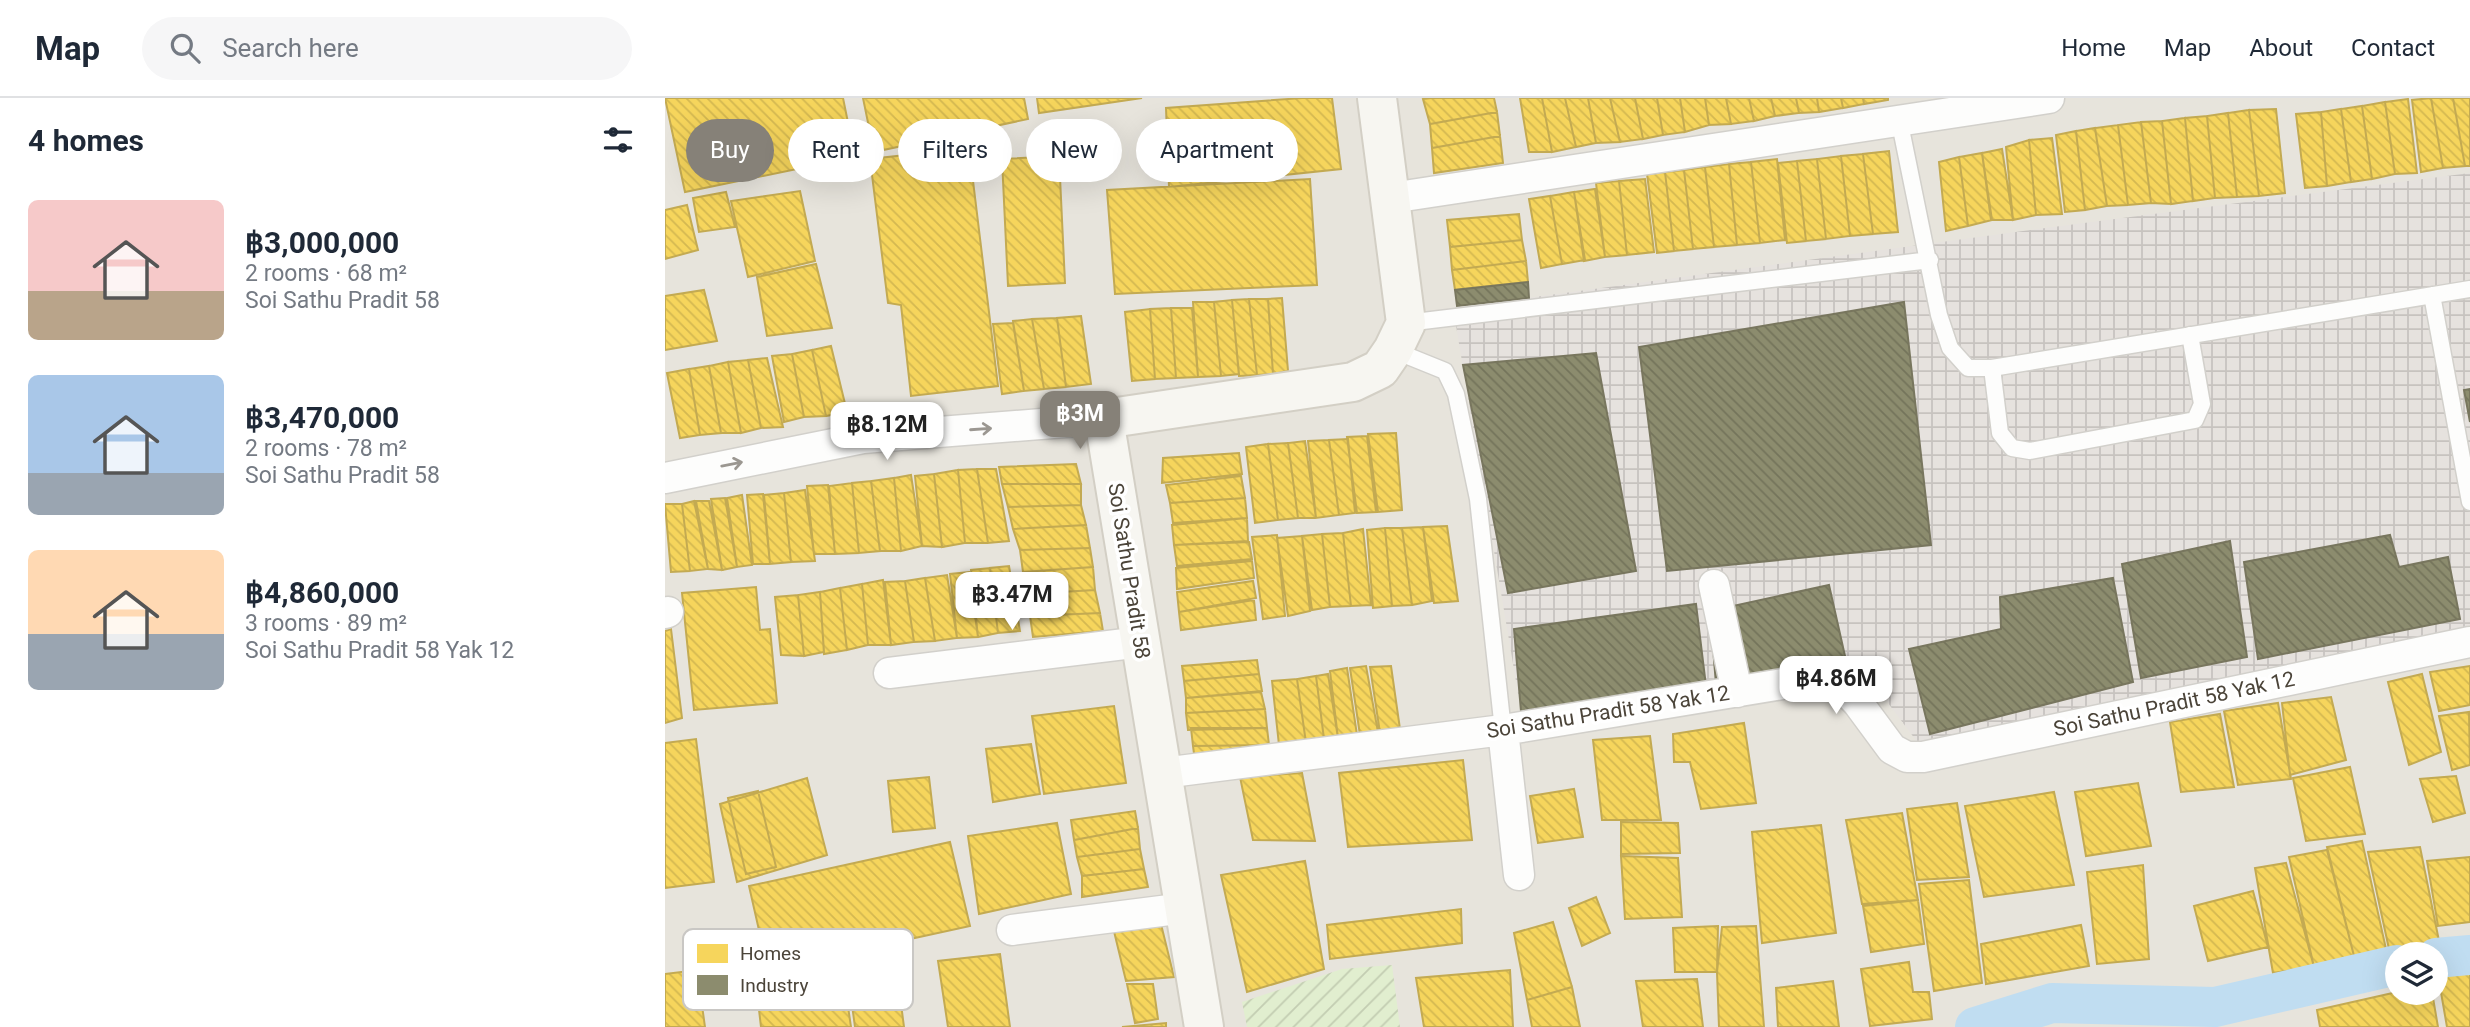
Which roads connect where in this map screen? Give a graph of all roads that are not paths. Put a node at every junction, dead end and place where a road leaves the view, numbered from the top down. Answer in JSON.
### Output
{"nodes":[{"id":1,"x":1377,"y":98,"type":"edge"},
{"id":2,"x":2049,"y":98,"type":"edge"},
{"id":3,"x":1899,"y":119,"type":"junction"},
{"id":4,"x":1391,"y":198,"type":"junction"},
{"id":5,"x":1930,"y":260,"type":"junction"},
{"id":6,"x":2470,"y":289,"type":"edge"},
{"id":7,"x":2432,"y":295,"type":"junction"},
{"id":8,"x":2190,"y":335,"type":"junction"},
{"id":9,"x":1400,"y":336,"type":"junction"},
{"id":10,"x":1992,"y":368,"type":"junction"},
{"id":11,"x":1104,"y":419,"type":"junction"},
{"id":12,"x":666,"y":473,"type":"edge"},
{"id":13,"x":2470,"y":502,"type":"edge"},
{"id":14,"x":1714,"y":585,"type":"dead end"},
{"id":15,"x":1141,"y":642,"type":"junction"},
{"id":16,"x":2470,"y":642,"type":"edge"},
{"id":17,"x":889,"y":673,"type":"dead end"},
{"id":18,"x":1737,"y":692,"type":"junction"},
{"id":19,"x":1503,"y":730,"type":"junction"},
{"id":20,"x":1163,"y":773,"type":"junction"},
{"id":21,"x":1520,"y":875,"type":"dead end"},
{"id":22,"x":1185,"y":908,"type":"junction"},
{"id":23,"x":1011,"y":930,"type":"dead end"},
{"id":24,"x":1205,"y":1027,"type":"edge"}],
"edges":[{"from":1,"to":4,"type":"street"},
{"from":2,"to":3,"type":"street"},
{"from":3,"to":4,"type":"street"},
{"from":3,"to":5,"type":"lane"},
{"from":4,"to":9,"type":"street"},
{"from":5,"to":9,"type":"lane"},
{"from":5,"to":10,"type":"lane"},
{"from":6,"to":7,"type":"lane"},
{"from":7,"to":8,"type":"lane"},
{"from":7,"to":13,"type":"lane"},
{"from":8,"to":10,"type":"lane"},
{"from":8,"to":10,"type":"lane"},
{"from":9,"to":11,"type":"street"},
{"from":9,"to":19,"type":"lane"},
{"from":12,"to":11,"type":"street","one_way":true},
{"from":11,"to":15,"type":"street","name":"Soi Sathu Pradit 58"},
{"from":14,"to":18,"type":"street"},
{"from":15,"to":17,"type":"street"},
{"from":15,"to":20,"type":"street","name":"Soi Sathu Pradit 58"},
{"from":16,"to":18,"type":"street","name":"Soi Sathu Pradit 58 Yak 12"},
{"from":18,"to":19,"type":"street","name":"Soi Sathu Pradit 58 Yak 12"},
{"from":19,"to":20,"type":"street","name":"Soi Sathu Pradit 58 Yak 12"},
{"from":19,"to":21,"type":"street"},
{"from":20,"to":22,"type":"street","name":"Soi Sathu Pradit 58"},
{"from":22,"to":23,"type":"street"},
{"from":22,"to":24,"type":"street","name":"Soi Sathu Pradit 58"}]}
